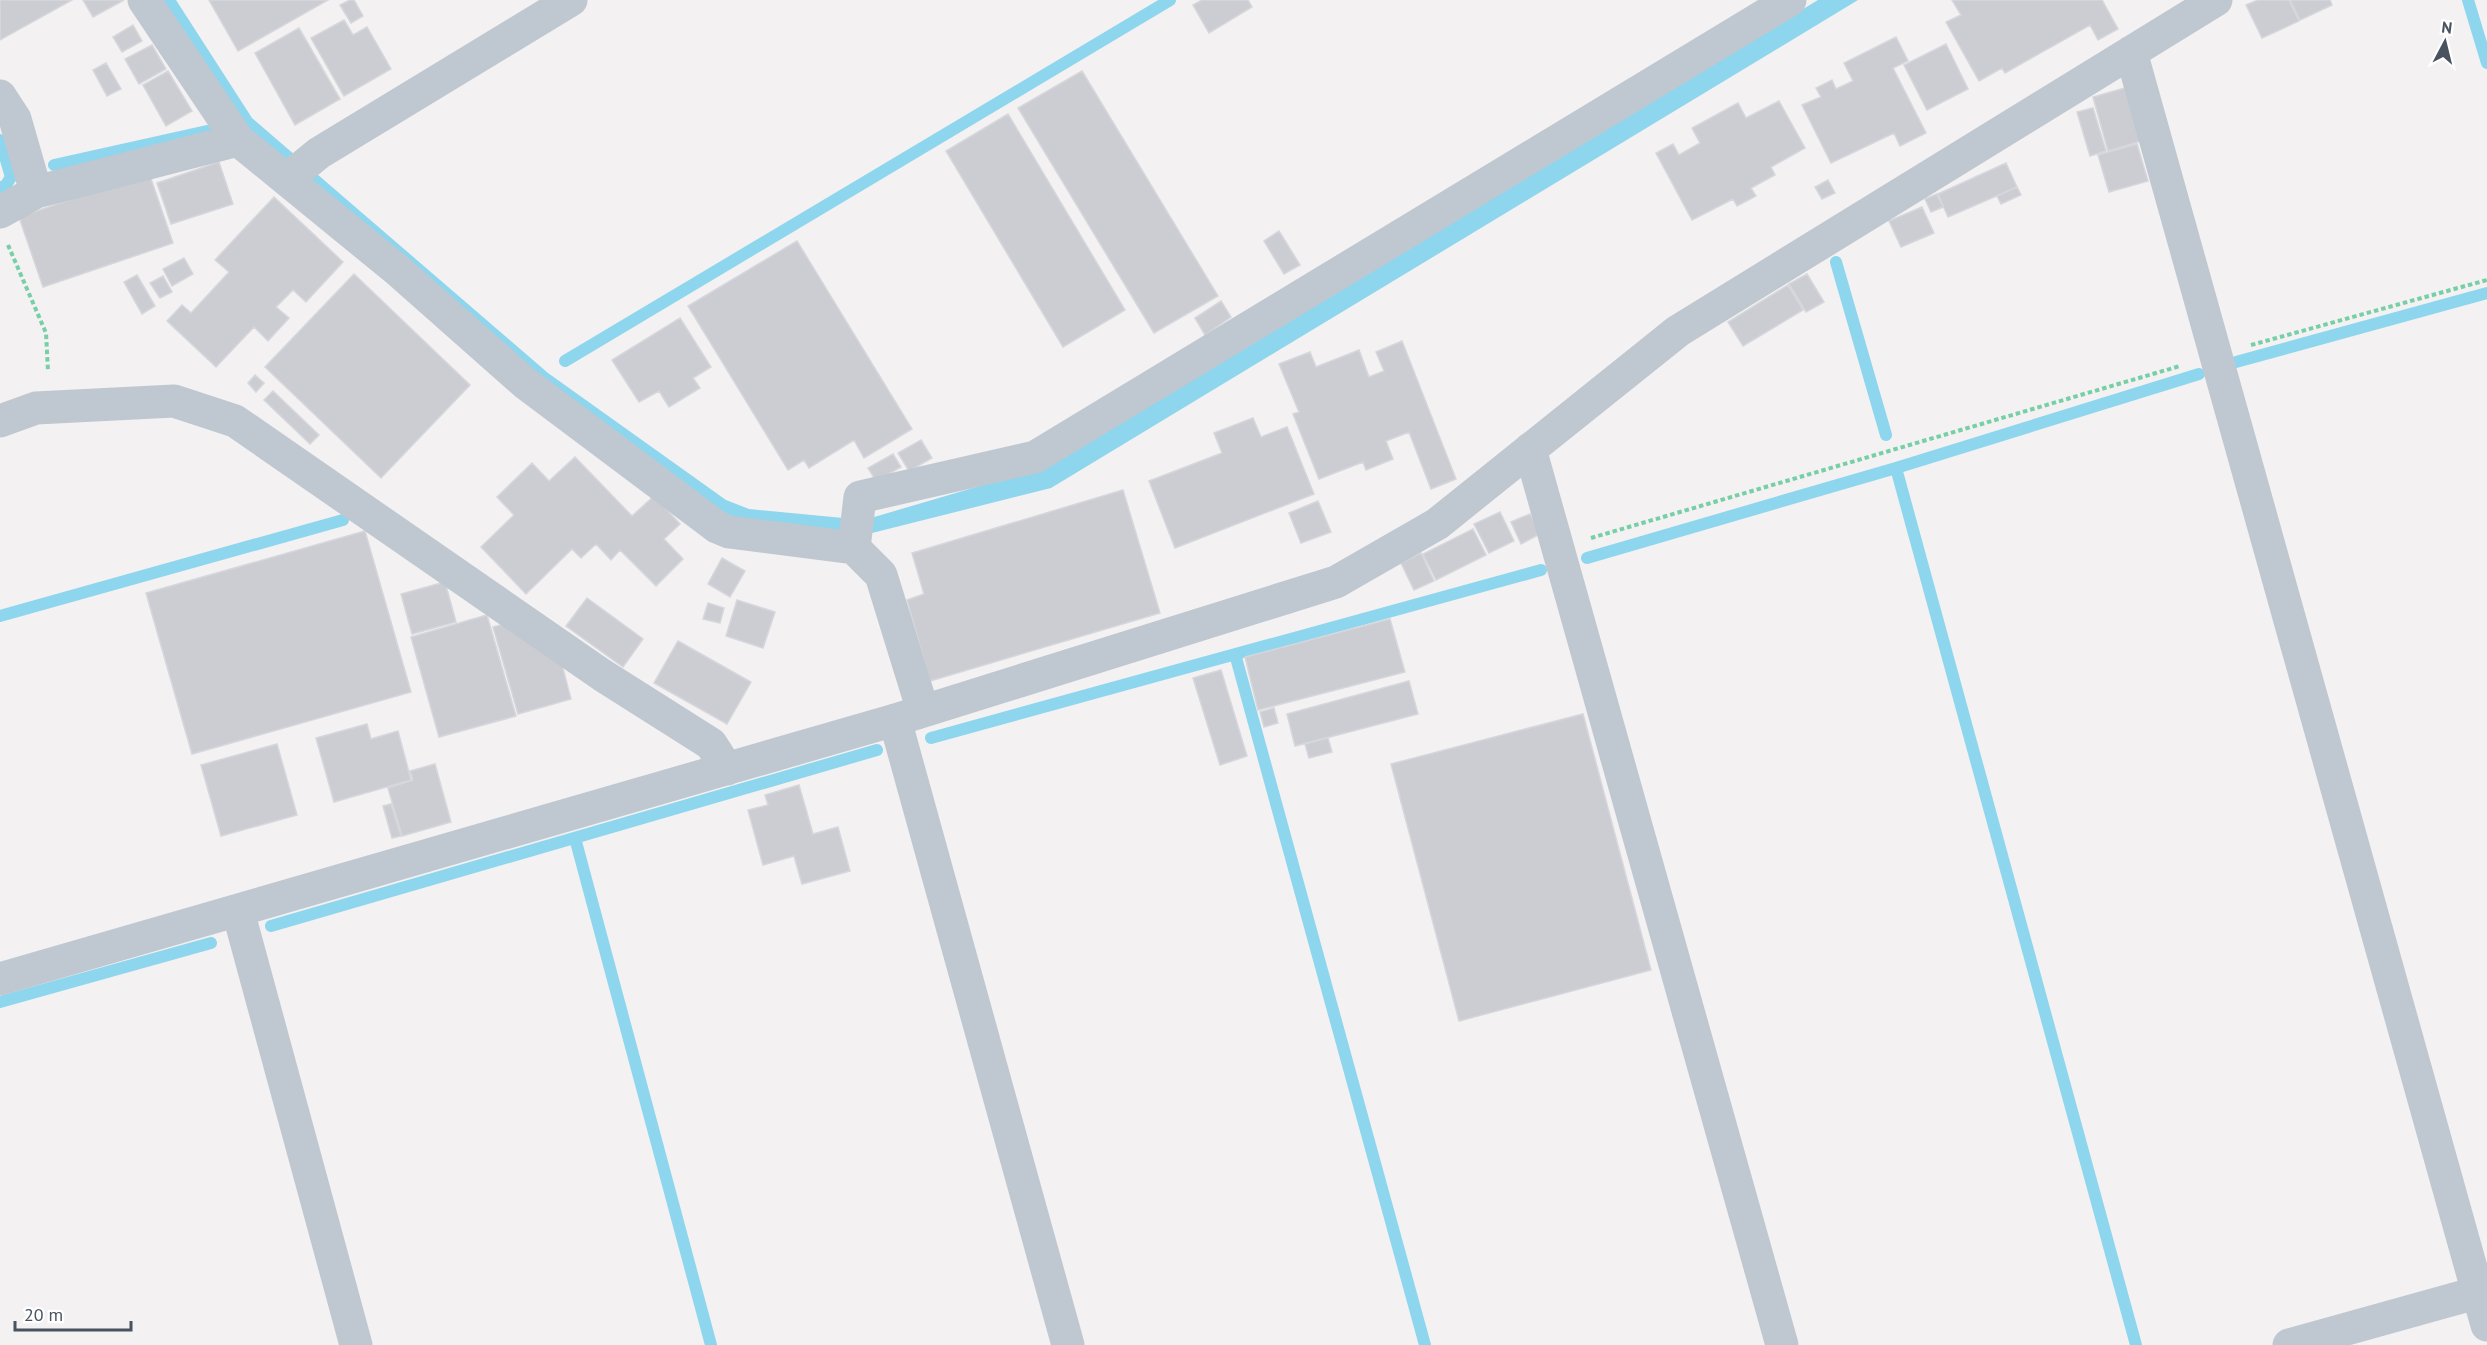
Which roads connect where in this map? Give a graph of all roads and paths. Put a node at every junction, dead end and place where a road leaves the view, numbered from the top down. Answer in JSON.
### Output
{"nodes":[{"id":1,"x":144,"y":0,"type":"edge"},
{"id":2,"x":571,"y":0,"type":"edge"},
{"id":3,"x":1790,"y":0,"type":"edge"},
{"id":4,"x":2216,"y":0,"type":"edge"},
{"id":5,"x":2132,"y":52,"type":"junction"},
{"id":6,"x":0,"y":96,"type":"edge"},
{"id":7,"x":238,"y":140,"type":"junction"},
{"id":8,"x":290,"y":177,"type":"junction"},
{"id":9,"x":36,"y":192,"type":"junction"},
{"id":10,"x":2,"y":225,"type":"edge"},
{"id":11,"x":2487,"y":280,"type":"edge"},
{"id":12,"x":2215,"y":355,"type":"junction"},
{"id":13,"x":50,"y":408,"type":"junction"},
{"id":14,"x":0,"y":421,"type":"edge"},
{"id":15,"x":1530,"y":449,"type":"junction"},
{"id":16,"x":854,"y":544,"type":"junction"},
{"id":17,"x":1559,"y":547,"type":"junction"},
{"id":18,"x":909,"y":715,"type":"junction"},
{"id":19,"x":727,"y":769,"type":"junction"},
{"id":20,"x":238,"y":911,"type":"junction"},
{"id":21,"x":0,"y":979,"type":"edge"},
{"id":22,"x":2482,"y":1291,"type":"edge"},
{"id":23,"x":2487,"y":1325,"type":"edge"},
{"id":24,"x":356,"y":1345,"type":"edge"},
{"id":25,"x":1068,"y":1345,"type":"edge"},
{"id":26,"x":1782,"y":1345,"type":"edge"},
{"id":27,"x":2289,"y":1345,"type":"edge"}],
"edges":[{"from":1,"to":7,"type":"street"},
{"from":2,"to":8,"type":"street"},
{"from":3,"to":16,"type":"street"},
{"from":4,"to":5,"type":"street"},
{"from":5,"to":12,"type":"street"},
{"from":5,"to":15,"type":"street"},
{"from":6,"to":9,"type":"street"},
{"from":7,"to":8,"type":"street"},
{"from":7,"to":9,"type":"street"},
{"from":8,"to":16,"type":"street"},
{"from":9,"to":10,"type":"street"},
{"from":10,"to":13,"type":"path"},
{"from":11,"to":12,"type":"path"},
{"from":12,"to":17,"type":"path"},
{"from":12,"to":22,"type":"street"},
{"from":13,"to":14,"type":"street"},
{"from":13,"to":19,"type":"street"},
{"from":15,"to":17,"type":"street"},
{"from":15,"to":18,"type":"street"},
{"from":16,"to":18,"type":"street"},
{"from":17,"to":26,"type":"street"},
{"from":18,"to":19,"type":"street"},
{"from":18,"to":25,"type":"street"},
{"from":19,"to":20,"type":"street"},
{"from":20,"to":21,"type":"street"},
{"from":20,"to":24,"type":"street"},
{"from":22,"to":23,"type":"street"},
{"from":22,"to":27,"type":"street"}]}
